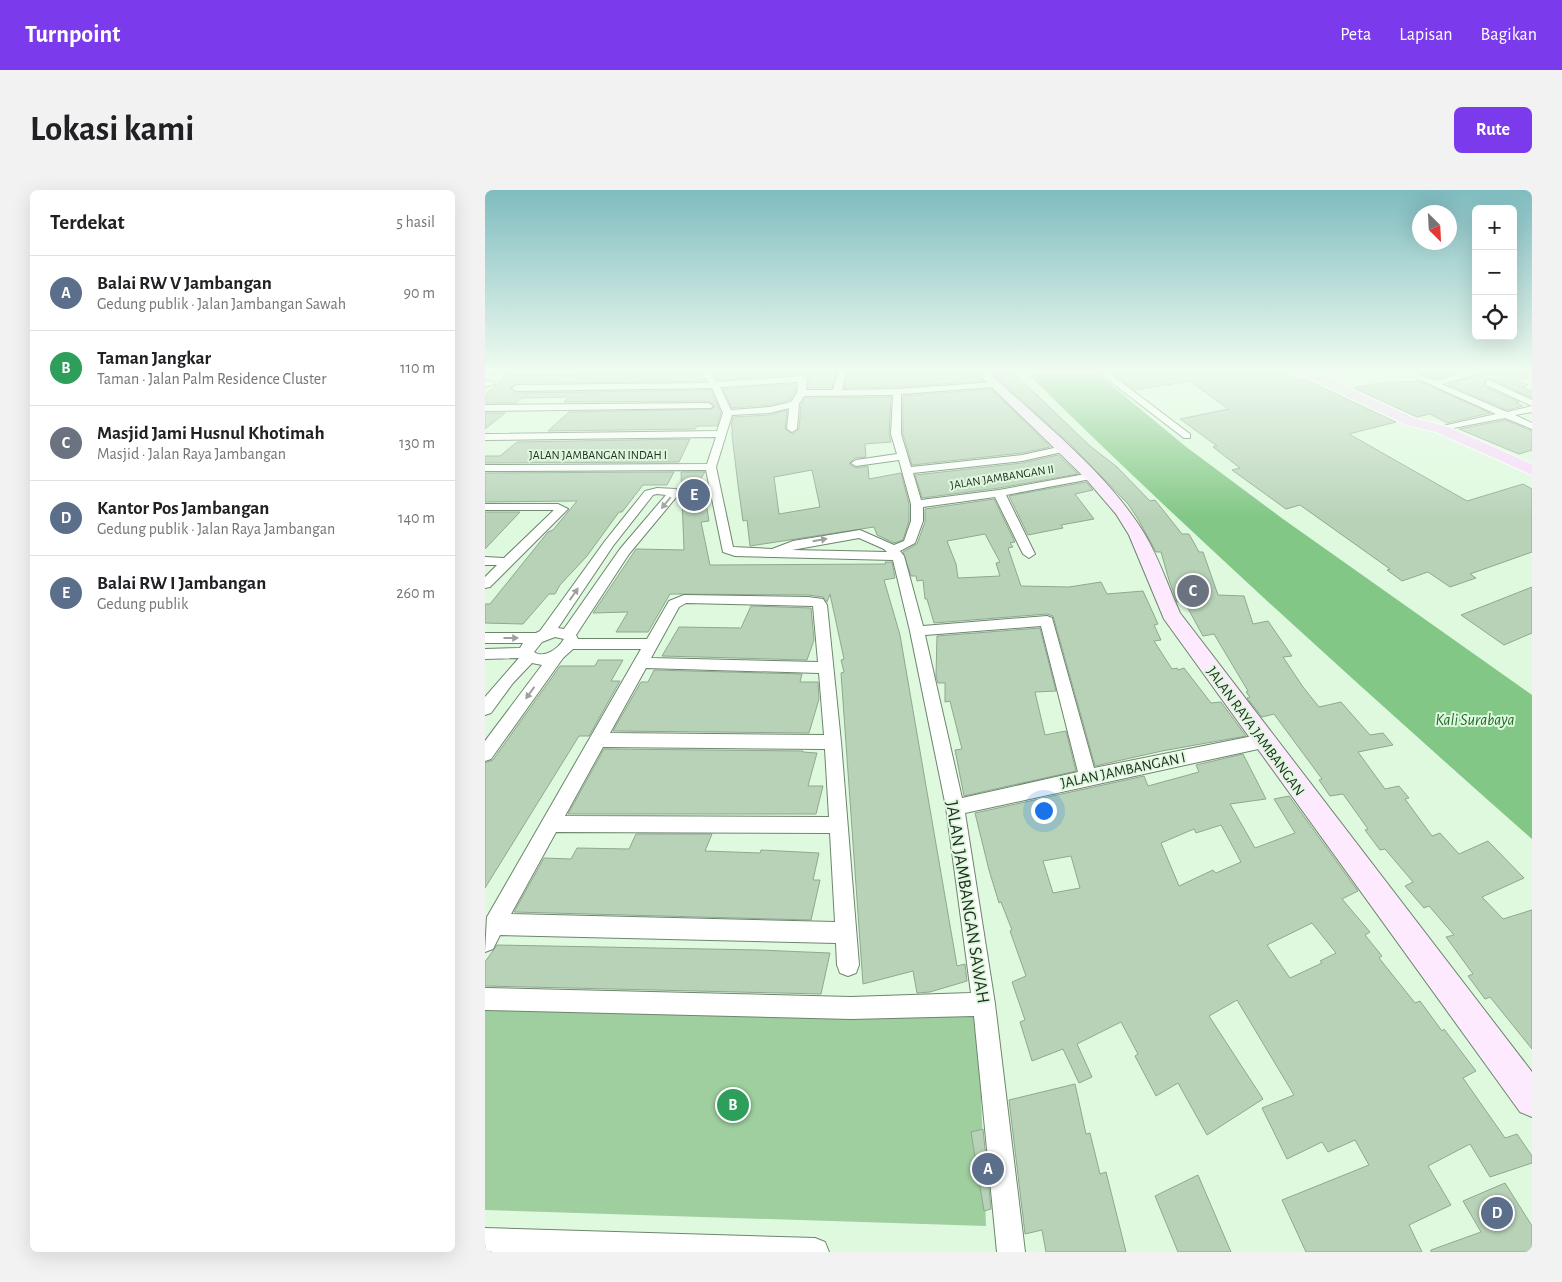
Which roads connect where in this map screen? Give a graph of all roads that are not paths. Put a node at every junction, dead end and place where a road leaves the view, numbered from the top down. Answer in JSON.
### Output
{"nodes":[{"id":1,"x":726,"y":419,"type":"edge"},
{"id":2,"x":793,"y":419,"type":"edge"},
{"id":3,"x":896,"y":419,"type":"edge"},
{"id":4,"x":1030,"y":419,"type":"edge"},
{"id":5,"x":1163,"y":419,"type":"edge"},
{"id":6,"x":1403,"y":419,"type":"edge"},
{"id":7,"x":1486,"y":419,"type":"edge"},
{"id":8,"x":1515,"y":419,"type":"edge"},
{"id":9,"x":1411,"y":422,"type":"junction"},
{"id":10,"x":1532,"y":426,"type":"edge"},
{"id":11,"x":792,"y":429,"type":"dead end"},
{"id":12,"x":1441,"y":429,"type":"junction"},
{"id":13,"x":721,"y":434,"type":"junction"},
{"id":14,"x":1187,"y":436,"type":"dead end"},
{"id":15,"x":485,"y":437,"type":"edge"},
{"id":16,"x":1063,"y":450,"type":"junction"},
{"id":17,"x":903,"y":456,"type":"junction"},
{"id":18,"x":856,"y":463,"type":"dead end"},
{"id":19,"x":711,"y":467,"type":"junction"},
{"id":20,"x":485,"y":468,"type":"edge"},
{"id":21,"x":1532,"y":470,"type":"edge"},
{"id":22,"x":907,"y":471,"type":"junction"},
{"id":23,"x":1091,"y":476,"type":"junction"},
{"id":24,"x":1532,"y":479,"type":"edge"},
{"id":25,"x":999,"y":493,"type":"junction"},
{"id":26,"x":917,"y":504,"type":"junction"},
{"id":27,"x":485,"y":506,"type":"edge"},
{"id":28,"x":774,"y":553,"type":"junction"},
{"id":29,"x":895,"y":553,"type":"junction"},
{"id":30,"x":1029,"y":554,"type":"dead end"},
{"id":31,"x":485,"y":561,"type":"edge"},
{"id":32,"x":507,"y":562,"type":"junction"},
{"id":33,"x":485,"y":584,"type":"edge"},
{"id":34,"x":917,"y":631,"type":"junction"},
{"id":35,"x":542,"y":636,"type":"junction"},
{"id":36,"x":485,"y":638,"type":"edge"},
{"id":37,"x":565,"y":644,"type":"junction"},
{"id":38,"x":650,"y":644,"type":"junction"},
{"id":39,"x":485,"y":654,"type":"edge"},
{"id":40,"x":527,"y":655,"type":"junction"},
{"id":41,"x":640,"y":663,"type":"junction"},
{"id":42,"x":826,"y":668,"type":"junction"},
{"id":43,"x":485,"y":710,"type":"edge"},
{"id":44,"x":598,"y":740,"type":"junction"},
{"id":45,"x":1263,"y":741,"type":"junction"},
{"id":46,"x":833,"y":742,"type":"junction"},
{"id":47,"x":485,"y":754,"type":"edge"},
{"id":48,"x":1088,"y":777,"type":"junction"},
{"id":49,"x":955,"y":808,"type":"junction"},
{"id":50,"x":550,"y":824,"type":"junction"},
{"id":51,"x":839,"y":825,"type":"junction"},
{"id":52,"x":489,"y":932,"type":"edge"},
{"id":53,"x":846,"y":933,"type":"junction"},
{"id":54,"x":848,"y":965,"type":"dead end"},
{"id":55,"x":485,"y":999,"type":"edge"},
{"id":56,"x":984,"y":1004,"type":"junction"},
{"id":57,"x":1532,"y":1100,"type":"edge"},
{"id":58,"x":485,"y":1242,"type":"edge"},
{"id":59,"x":815,"y":1252,"type":"edge"},
{"id":60,"x":1011,"y":1252,"type":"edge"}],
"edges":[{"from":1,"to":13,"type":"street"},
{"from":2,"to":11,"type":"street"},
{"from":3,"to":17,"type":"street"},
{"from":4,"to":16,"type":"main road","name":"JALAN RAYA JAMBANGAN"},
{"from":5,"to":14,"type":"street"},
{"from":6,"to":9,"type":"main road"},
{"from":7,"to":12,"type":"street"},
{"from":8,"to":10,"type":"street"},
{"from":9,"to":12,"type":"main road"},
{"from":9,"to":24,"type":"main road"},
{"from":12,"to":21,"type":"main road"},
{"from":13,"to":15,"type":"street"},
{"from":13,"to":19,"type":"street"},
{"from":16,"to":22,"type":"street"},
{"from":16,"to":23,"type":"main road","name":"JALAN RAYA JAMBANGAN"},
{"from":17,"to":18,"type":"street"},
{"from":17,"to":22,"type":"street"},
{"from":19,"to":20,"type":"street","name":"JALAN JAMBANGAN INDAH I"},
{"from":19,"to":28,"type":"street"},
{"from":22,"to":26,"type":"street"},
{"from":23,"to":25,"type":"street","name":"JALAN JAMBANGAN II"},
{"from":23,"to":45,"type":"main road","name":"JALAN RAYA JAMBANGAN"},
{"from":25,"to":26,"type":"street","name":"JALAN JAMBANGAN II"},
{"from":25,"to":30,"type":"street"},
{"from":26,"to":29,"type":"street"},
{"from":27,"to":32,"type":"street"},
{"from":28,"to":29,"type":"street"},
{"from":28,"to":29,"type":"street","one_way":true},
{"from":29,"to":34,"type":"street","name":"JALAN JAMBANGAN SAWAH"},
{"from":31,"to":32,"type":"street"},
{"from":32,"to":33,"type":"street"},
{"from":34,"to":48,"type":"street"},
{"from":34,"to":49,"type":"street","name":"JALAN JAMBANGAN SAWAH"},
{"from":36,"to":35,"type":"street","one_way":true},
{"from":35,"to":37,"type":"street"},
{"from":35,"to":37,"type":"street","one_way":true},
{"from":35,"to":40,"type":"street"},
{"from":37,"to":38,"type":"street"},
{"from":37,"to":40,"type":"street"},
{"from":37,"to":47,"type":"street","one_way":true},
{"from":38,"to":41,"type":"street"},
{"from":38,"to":42,"type":"street"},
{"from":39,"to":40,"type":"street"},
{"from":40,"to":43,"type":"street"},
{"from":41,"to":42,"type":"street"},
{"from":41,"to":44,"type":"street"},
{"from":42,"to":46,"type":"street"},
{"from":44,"to":46,"type":"street"},
{"from":44,"to":50,"type":"street"},
{"from":45,"to":48,"type":"street","name":"JALAN JAMBANGAN I"},
{"from":45,"to":57,"type":"main road","name":"JALAN RAYA JAMBANGAN"},
{"from":46,"to":51,"type":"street"},
{"from":48,"to":49,"type":"street","name":"JALAN JAMBANGAN I"},
{"from":49,"to":56,"type":"street","name":"JALAN JAMBANGAN SAWAH"},
{"from":50,"to":51,"type":"street"},
{"from":50,"to":52,"type":"street"},
{"from":51,"to":53,"type":"street"},
{"from":52,"to":53,"type":"street"},
{"from":53,"to":54,"type":"street"},
{"from":55,"to":56,"type":"street"},
{"from":56,"to":60,"type":"street","name":"JALAN JAMBANGAN SAWAH"},
{"from":58,"to":59,"type":"street"}]}
